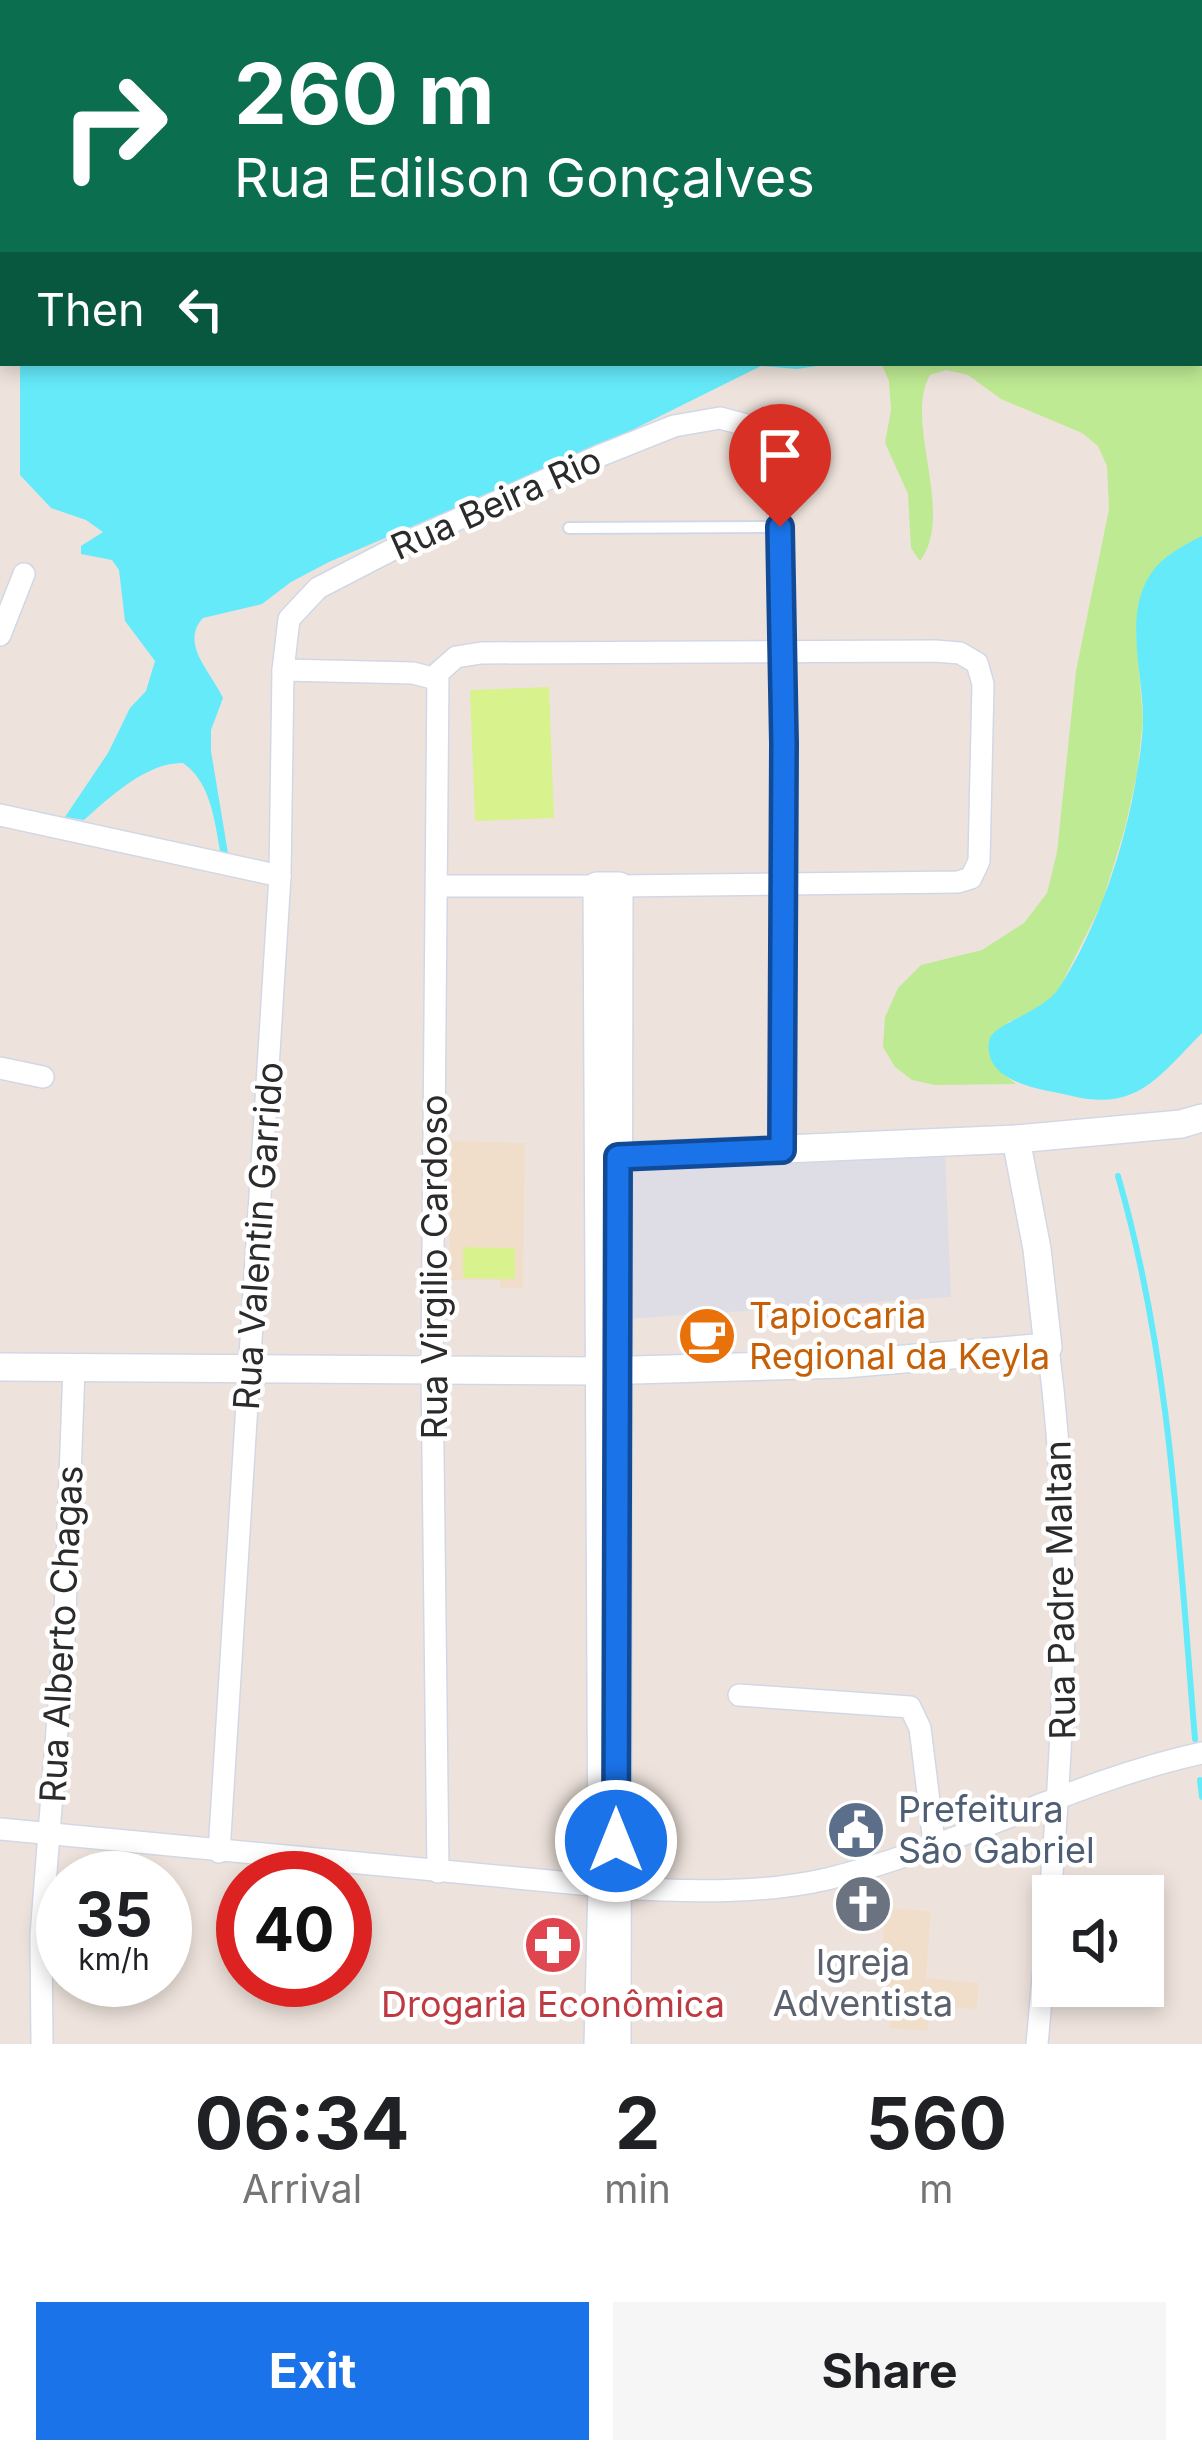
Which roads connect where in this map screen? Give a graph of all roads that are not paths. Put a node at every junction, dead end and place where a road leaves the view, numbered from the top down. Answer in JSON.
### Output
{"nodes":[{"id":1,"x":780,"y":527,"type":"junction"},
{"id":2,"x":569,"y":528,"type":"dead end"},
{"id":3,"x":24,"y":574,"type":"dead end"},
{"id":4,"x":289,"y":619,"type":"joint"},
{"id":5,"x":0,"y":635,"type":"edge"},
{"id":6,"x":782,"y":653,"type":"junction"},
{"id":7,"x":283,"y":670,"type":"junction"},
{"id":8,"x":441,"y":671,"type":"junction"},
{"id":9,"x":0,"y":815,"type":"edge"},
{"id":10,"x":280,"y":876,"type":"junction"},
{"id":11,"x":783,"y":883,"type":"junction"},
{"id":12,"x":439,"y":886,"type":"junction"},
{"id":13,"x":608,"y":886,"type":"junction"},
{"id":14,"x":0,"y":1068,"type":"edge"},
{"id":15,"x":43,"y":1077,"type":"dead end"},
{"id":16,"x":1202,"y":1118,"type":"edge"},
{"id":17,"x":1016,"y":1139,"type":"junction"},
{"id":18,"x":782,"y":1150,"type":"junction"},
{"id":19,"x":608,"y":1157,"type":"junction"},
{"id":20,"x":1048,"y":1347,"type":"junction"},
{"id":21,"x":0,"y":1367,"type":"edge"},
{"id":22,"x":74,"y":1368,"type":"junction"},
{"id":23,"x":432,"y":1369,"type":"junction"},
{"id":24,"x":250,"y":1370,"type":"junction"},
{"id":25,"x":608,"y":1371,"type":"junction"},
{"id":26,"x":739,"y":1695,"type":"dead end"},
{"id":27,"x":1202,"y":1753,"type":"edge"},
{"id":28,"x":1060,"y":1798,"type":"junction"},
{"id":29,"x":0,"y":1829,"type":"edge"},
{"id":30,"x":49,"y":1833,"type":"junction"},
{"id":31,"x":934,"y":1842,"type":"junction"},
{"id":32,"x":219,"y":1851,"type":"edge"},
{"id":33,"x":216,"y":1852,"type":"edge"},
{"id":34,"x":372,"y":1866,"type":"edge"},
{"id":35,"x":438,"y":1872,"type":"junction"},
{"id":36,"x":609,"y":1887,"type":"junction"},
{"id":37,"x":42,"y":2044,"type":"edge"},
{"id":38,"x":598,"y":2044,"type":"edge"},
{"id":39,"x":617,"y":2044,"type":"edge"},
{"id":40,"x":1037,"y":2044,"type":"edge"}],
"edges":[{"from":1,"to":2,"type":"lane"},
{"from":1,"to":4,"type":"street","name":"Rua Beira Rio"},
{"from":1,"to":6,"type":"street"},
{"from":3,"to":5,"type":"street"},
{"from":4,"to":7,"type":"street","name":"Rua Valentin Garrido"},
{"from":6,"to":8,"type":"street"},
{"from":6,"to":11,"type":"street"},
{"from":6,"to":11,"type":"street"},
{"from":7,"to":8,"type":"street"},
{"from":7,"to":10,"type":"street","name":"Rua Valentin Garrido"},
{"from":8,"to":12,"type":"street","name":"Rua Virgilio Cardoso"},
{"from":9,"to":10,"type":"street"},
{"from":10,"to":24,"type":"street","name":"Rua Valentin Garrido"},
{"from":11,"to":13,"type":"street"},
{"from":11,"to":18,"type":"street"},
{"from":12,"to":13,"type":"street"},
{"from":12,"to":23,"type":"street","name":"Rua Virgilio Cardoso"},
{"from":13,"to":19,"type":"street"},
{"from":14,"to":15,"type":"street"},
{"from":16,"to":17,"type":"street"},
{"from":17,"to":18,"type":"street"},
{"from":17,"to":20,"type":"street","name":"Rua Padre Maltan"},
{"from":18,"to":19,"type":"street"},
{"from":19,"to":25,"type":"street"},
{"from":20,"to":25,"type":"street"},
{"from":20,"to":28,"type":"street","name":"Rua Padre Maltan"},
{"from":21,"to":22,"type":"street"},
{"from":22,"to":24,"type":"street"},
{"from":22,"to":30,"type":"street","name":"Rua Alberto Chagas"},
{"from":23,"to":24,"type":"street"},
{"from":23,"to":25,"type":"street"},
{"from":23,"to":35,"type":"street","name":"Rua Virgilio Cardoso"},
{"from":24,"to":32,"type":"street","name":"Rua Valentin Garrido"},
{"from":25,"to":36,"type":"street"},
{"from":26,"to":31,"type":"street"},
{"from":27,"to":28,"type":"street"},
{"from":28,"to":31,"type":"street"},
{"from":28,"to":40,"type":"street","name":"Rua Padre Maltan"},
{"from":29,"to":30,"type":"street"},
{"from":30,"to":33,"type":"street"},
{"from":30,"to":37,"type":"street","name":"Rua Alberto Chagas"},
{"from":31,"to":36,"type":"street"},
{"from":34,"to":35,"type":"street"},
{"from":35,"to":36,"type":"street"},
{"from":36,"to":38,"type":"street"},
{"from":36,"to":39,"type":"street"}]}
